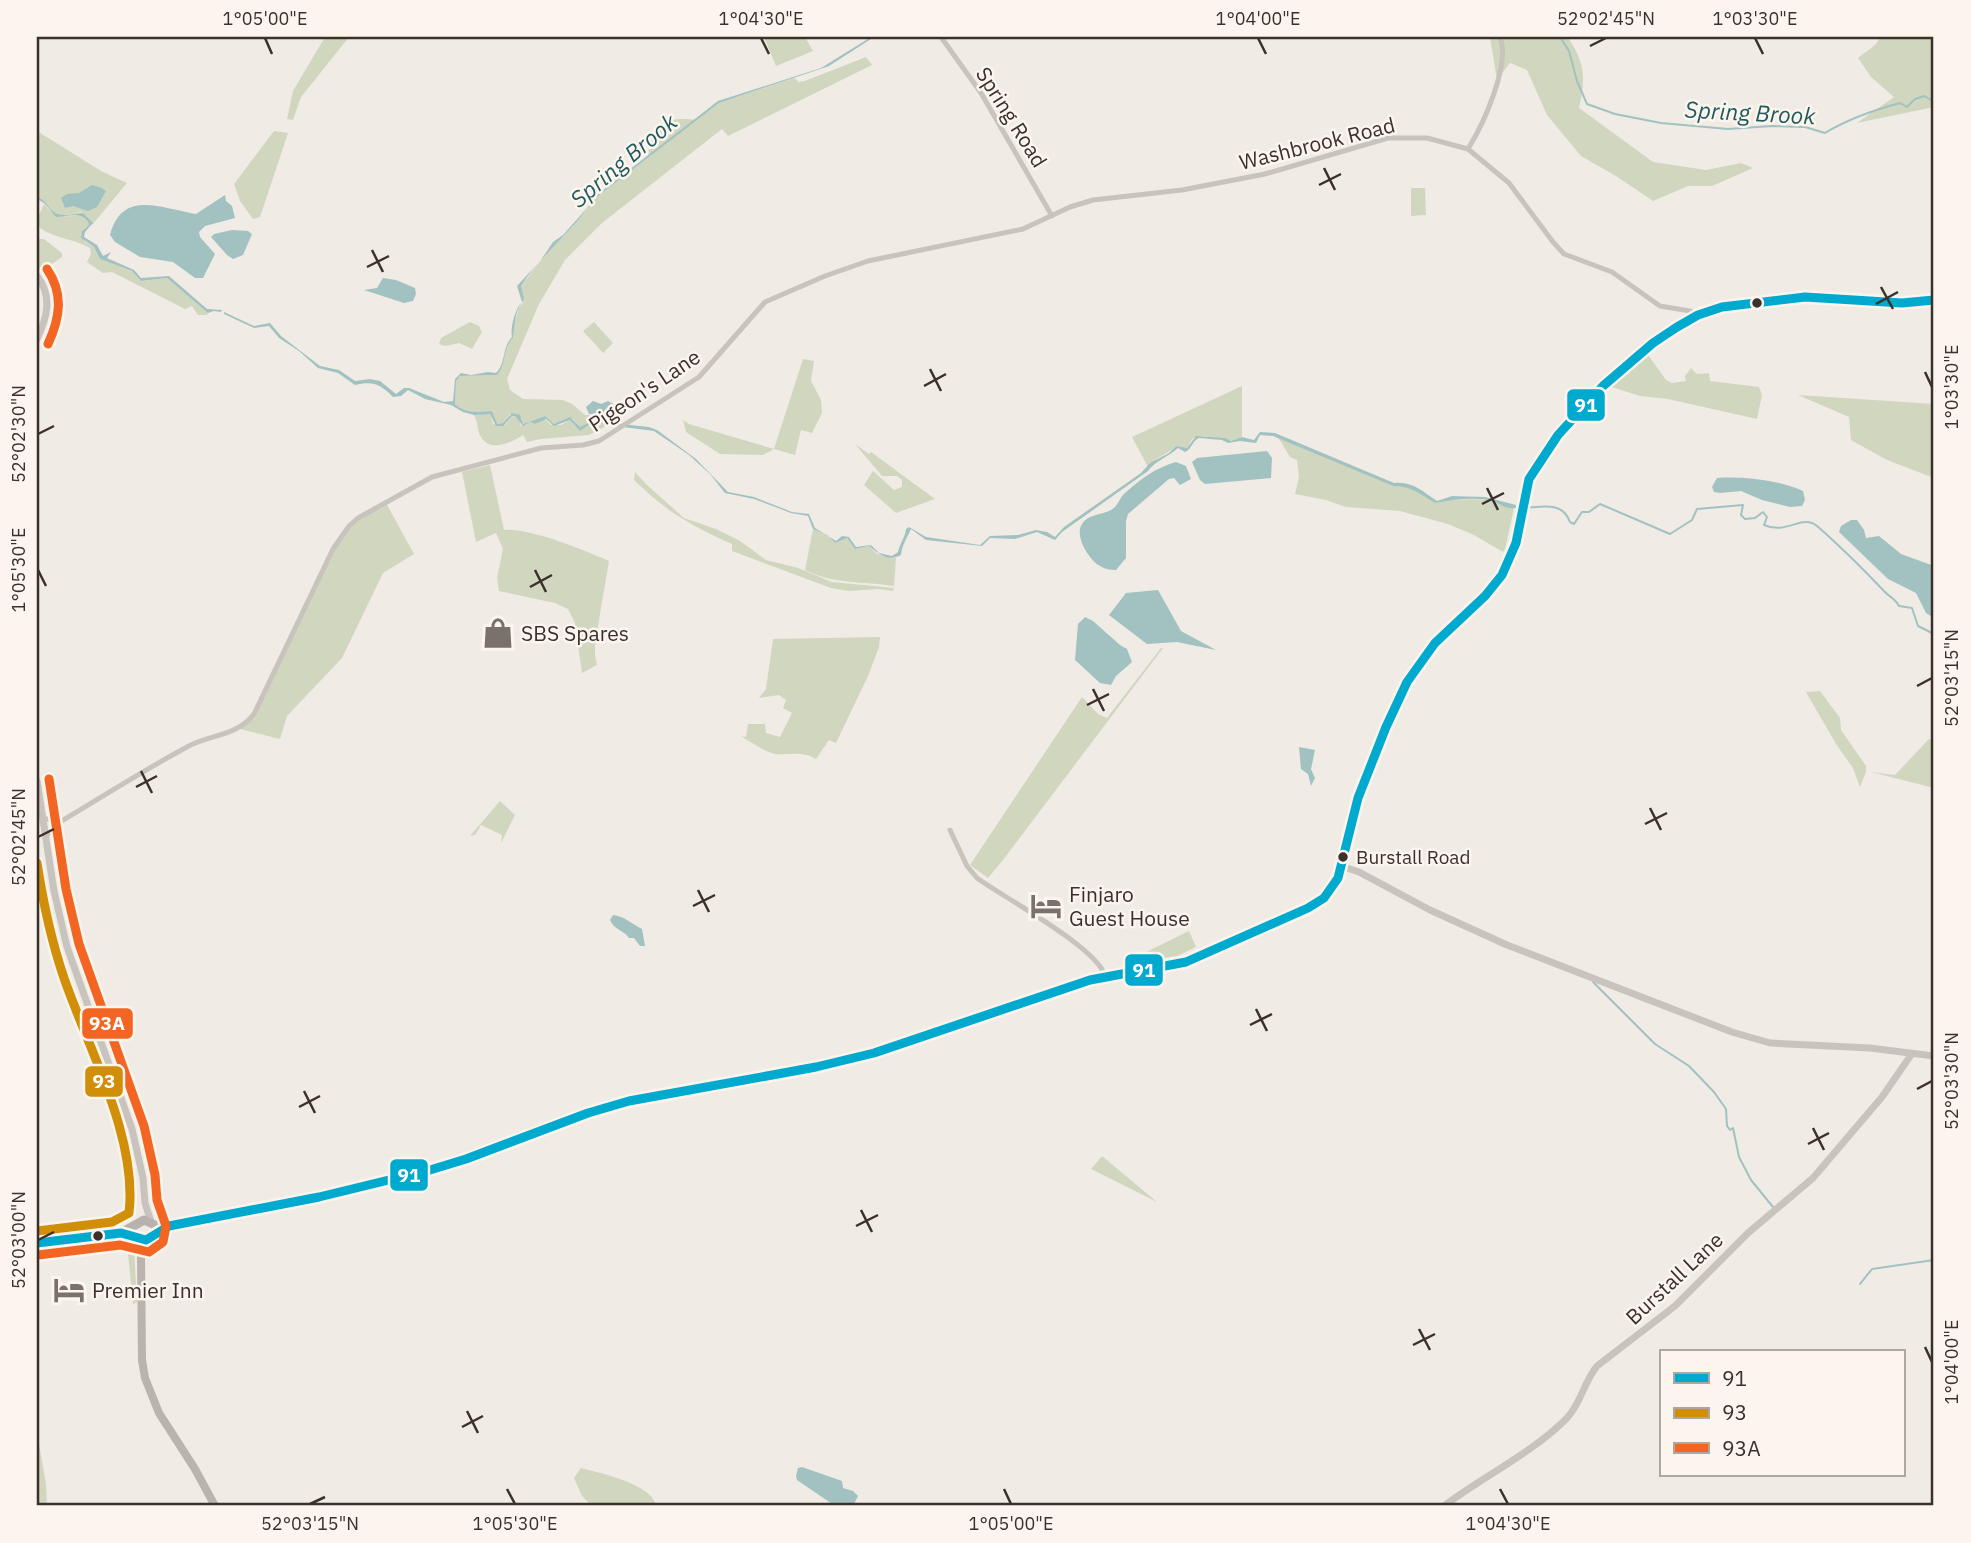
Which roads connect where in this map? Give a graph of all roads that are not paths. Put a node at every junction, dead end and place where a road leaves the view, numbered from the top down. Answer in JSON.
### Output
{"nodes":[{"id":1,"x":941,"y":37,"type":"edge"},
{"id":2,"x":1500,"y":37,"type":"edge"},
{"id":3,"x":1468,"y":149,"type":"junction"},
{"id":4,"x":1052,"y":216,"type":"junction"},
{"id":5,"x":37,"y":275,"type":"edge"},
{"id":6,"x":1934,"y":300,"type":"edge"},
{"id":7,"x":1697,"y":315,"type":"junction"},
{"id":8,"x":37,"y":339,"type":"edge"},
{"id":9,"x":37,"y":781,"type":"edge"},
{"id":10,"x":42,"y":818,"type":"junction"},
{"id":11,"x":60,"y":822,"type":"junction"},
{"id":12,"x":950,"y":830,"type":"dead end"},
{"id":13,"x":45,"y":837,"type":"junction"},
{"id":14,"x":1344,"y":867,"type":"junction"},
{"id":15,"x":1105,"y":976,"type":"junction"},
{"id":16,"x":1911,"y":1055,"type":"junction"},
{"id":17,"x":1934,"y":1056,"type":"edge"},
{"id":18,"x":145,"y":1223,"type":"junction"},
{"id":19,"x":169,"y":1226,"type":"junction"},
{"id":20,"x":121,"y":1233,"type":"junction"},
{"id":21,"x":137,"y":1237,"type":"junction"},
{"id":22,"x":152,"y":1237,"type":"junction"},
{"id":23,"x":37,"y":1243,"type":"edge"},
{"id":24,"x":141,"y":1256,"type":"junction"},
{"id":25,"x":215,"y":1506,"type":"edge"},
{"id":26,"x":1444,"y":1506,"type":"edge"}],
"edges":[{"from":1,"to":4,"type":"street","name":"Spring Road"},
{"from":2,"to":3,"type":"street"},
{"from":3,"to":4,"type":"street","name":"Washbrook Road"},
{"from":3,"to":7,"type":"street","name":"Washbrook Road"},
{"from":4,"to":11,"type":"street","name":"Pigeon's Lane"},
{"from":5,"to":8,"type":"street"},
{"from":6,"to":7,"type":"main road"},
{"from":7,"to":14,"type":"main road"},
{"from":9,"to":10,"type":"street"},
{"from":10,"to":11,"type":"street"},
{"from":10,"to":13,"type":"street"},
{"from":11,"to":13,"type":"street","name":"Pigeon's Lane"},
{"from":12,"to":15,"type":"street"},
{"from":13,"to":18,"type":"street"},
{"from":14,"to":15,"type":"main road"},
{"from":14,"to":16,"type":"street"},
{"from":15,"to":19,"type":"main road"},
{"from":16,"to":17,"type":"street"},
{"from":16,"to":26,"type":"street","name":"Burstall Lane"},
{"from":18,"to":19,"type":"main road"},
{"from":18,"to":20,"type":"main road"},
{"from":18,"to":21,"type":"main road"},
{"from":18,"to":22,"type":"main road"},
{"from":19,"to":22,"type":"main road"},
{"from":20,"to":21,"type":"main road"},
{"from":20,"to":23,"type":"main road"},
{"from":21,"to":22,"type":"main road"},
{"from":21,"to":24,"type":"main road"},
{"from":22,"to":24,"type":"main road"},
{"from":24,"to":25,"type":"main road"}]}
